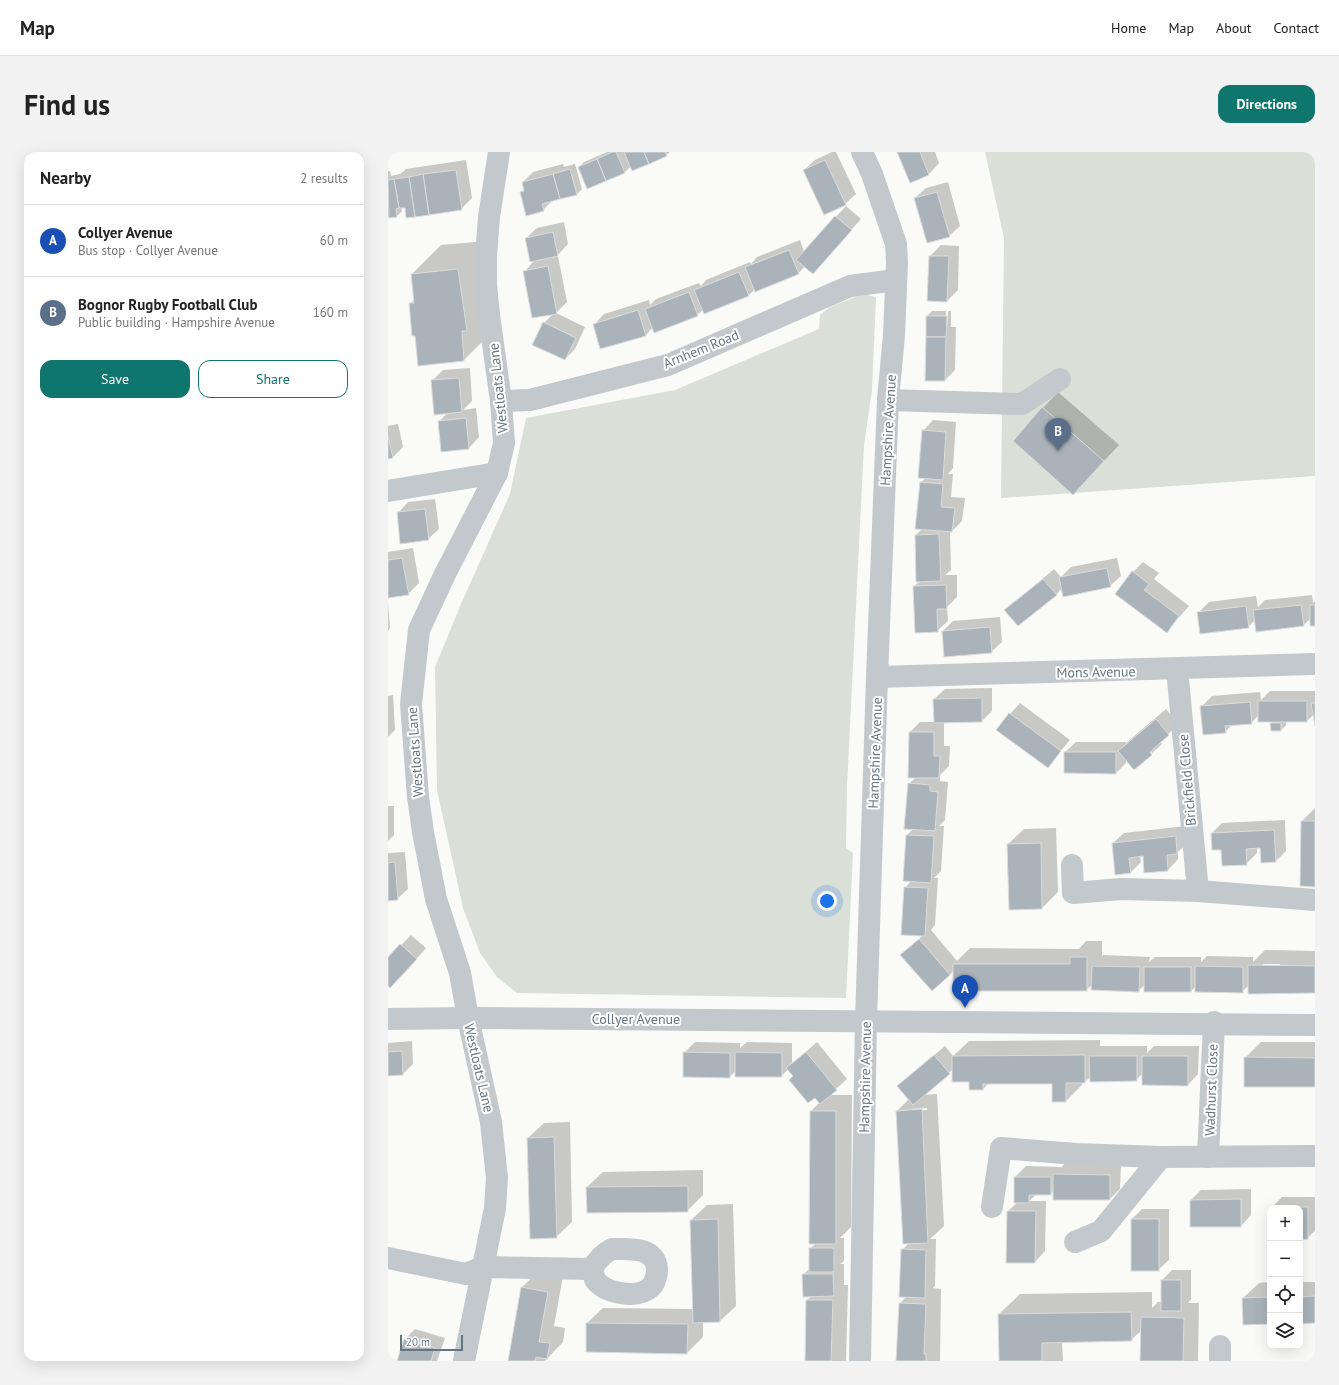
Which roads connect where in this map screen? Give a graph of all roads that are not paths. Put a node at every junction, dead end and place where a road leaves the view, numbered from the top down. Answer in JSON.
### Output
{"nodes":[{"id":1,"x":498,"y":152,"type":"edge"},
{"id":2,"x":862,"y":152,"type":"edge"},
{"id":3,"x":895,"y":280,"type":"junction"},
{"id":4,"x":1060,"y":380,"type":"dead end"},
{"id":5,"x":888,"y":400,"type":"junction"},
{"id":6,"x":501,"y":401,"type":"junction"},
{"id":7,"x":497,"y":473,"type":"junction"},
{"id":8,"x":388,"y":491,"type":"edge"},
{"id":9,"x":1315,"y":664,"type":"edge"},
{"id":10,"x":1177,"y":669,"type":"junction"},
{"id":11,"x":877,"y":677,"type":"junction"},
{"id":12,"x":1072,"y":865,"type":"dead end"},
{"id":13,"x":1198,"y":891,"type":"junction"},
{"id":14,"x":1315,"y":900,"type":"edge"},
{"id":15,"x":468,"y":1018,"type":"junction"},
{"id":16,"x":388,"y":1020,"type":"edge"},
{"id":17,"x":866,"y":1021,"type":"junction"},
{"id":18,"x":1214,"y":1022,"type":"junction"},
{"id":19,"x":1315,"y":1025,"type":"edge"},
{"id":20,"x":1315,"y":1156,"type":"edge"},
{"id":21,"x":1161,"y":1157,"type":"junction"},
{"id":22,"x":1208,"y":1157,"type":"junction"},
{"id":23,"x":992,"y":1208,"type":"dead end"},
{"id":24,"x":1075,"y":1242,"type":"dead end"},
{"id":25,"x":388,"y":1258,"type":"edge"},
{"id":26,"x":482,"y":1267,"type":"junction"},
{"id":27,"x":592,"y":1269,"type":"dead end"},
{"id":28,"x":464,"y":1361,"type":"edge"},
{"id":29,"x":860,"y":1361,"type":"edge"}],
"edges":[{"from":1,"to":6,"type":"street","name":"Westloats Lane"},
{"from":2,"to":3,"type":"street","name":"Hampshire Avenue"},
{"from":3,"to":5,"type":"street","name":"Hampshire Avenue"},
{"from":3,"to":6,"type":"street","name":"Arnhem Road"},
{"from":4,"to":5,"type":"street"},
{"from":5,"to":11,"type":"street","name":"Hampshire Avenue"},
{"from":6,"to":7,"type":"street","name":"Westloats Lane"},
{"from":7,"to":8,"type":"street"},
{"from":7,"to":15,"type":"street","name":"Westloats Lane"},
{"from":9,"to":10,"type":"street","name":"Mons Avenue"},
{"from":10,"to":11,"type":"street","name":"Mons Avenue"},
{"from":10,"to":13,"type":"street","name":"Brickfield Close"},
{"from":11,"to":17,"type":"street","name":"Hampshire Avenue"},
{"from":12,"to":13,"type":"street"},
{"from":13,"to":14,"type":"street"},
{"from":15,"to":16,"type":"street","name":"Collyer Avenue"},
{"from":15,"to":17,"type":"street","name":"Collyer Avenue"},
{"from":15,"to":26,"type":"street","name":"Westloats Lane"},
{"from":17,"to":18,"type":"street","name":"Collyer Avenue"},
{"from":17,"to":29,"type":"street","name":"Hampshire Avenue"},
{"from":18,"to":19,"type":"street","name":"Collyer Avenue"},
{"from":18,"to":22,"type":"street","name":"Wadhurst Close"},
{"from":20,"to":22,"type":"street","name":"Wadhurst Close"},
{"from":21,"to":22,"type":"street","name":"Wadhurst Close"},
{"from":21,"to":23,"type":"street","name":"Wadhurst Close"},
{"from":21,"to":24,"type":"street"},
{"from":25,"to":26,"type":"street"},
{"from":26,"to":27,"type":"street"},
{"from":26,"to":28,"type":"street","name":"Westloats Lane"}]}
